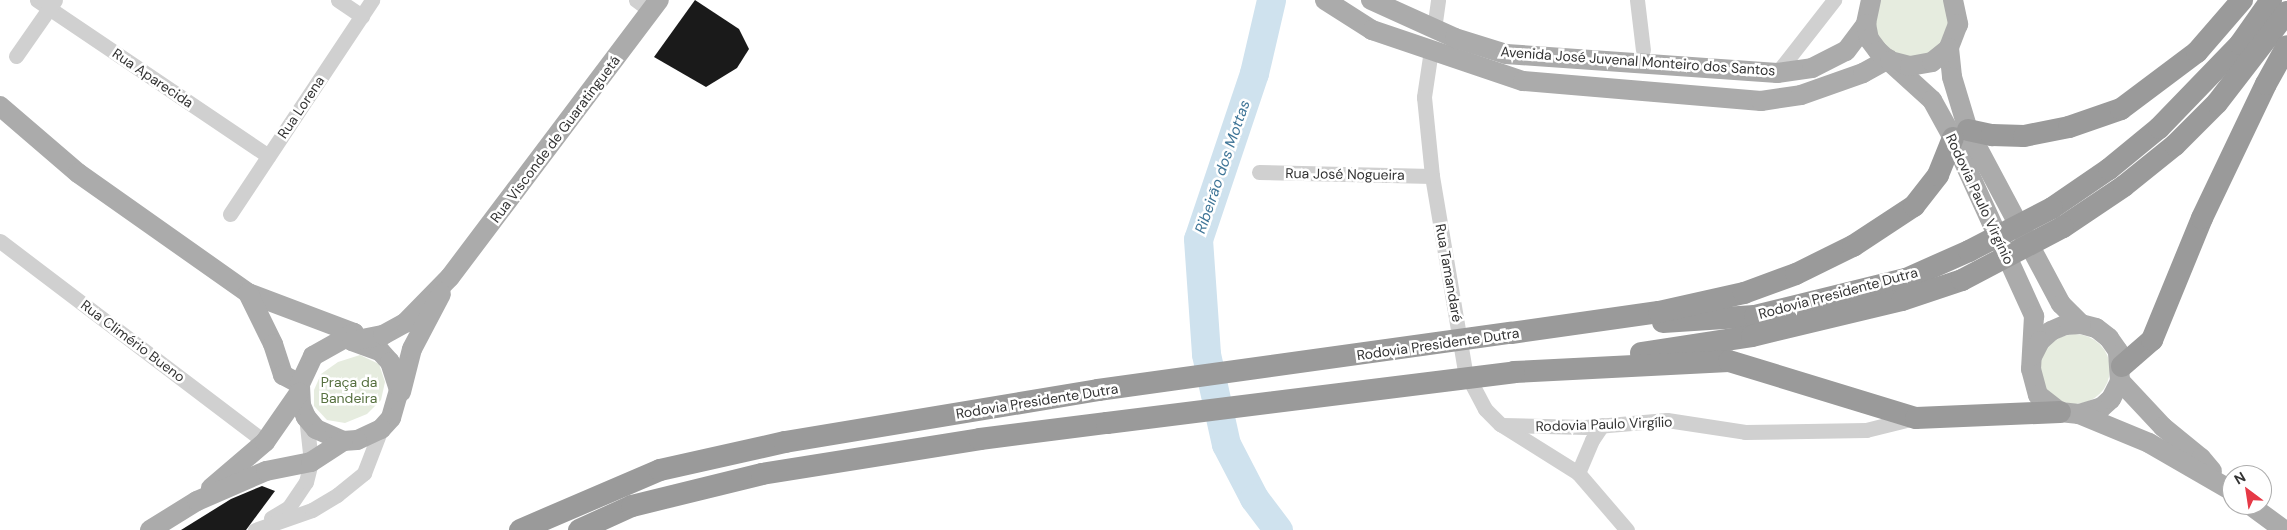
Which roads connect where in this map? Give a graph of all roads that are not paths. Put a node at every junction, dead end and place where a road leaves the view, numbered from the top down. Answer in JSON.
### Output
{"nodes":[{"id":1,"x":338,"y":0,"type":"edge"},
{"id":2,"x":372,"y":0,"type":"edge"},
{"id":3,"x":1325,"y":0,"type":"edge"},
{"id":4,"x":1371,"y":0,"type":"edge"},
{"id":5,"x":1438,"y":0,"type":"edge"},
{"id":6,"x":1637,"y":0,"type":"edge"},
{"id":7,"x":1834,"y":0,"type":"edge"},
{"id":8,"x":1871,"y":0,"type":"edge"},
{"id":9,"x":1953,"y":0,"type":"edge"},
{"id":10,"x":2242,"y":0,"type":"edge"},
{"id":11,"x":2271,"y":0,"type":"edge"},
{"id":12,"x":47,"y":3,"type":"edge"},
{"id":13,"x":649,"y":4,"type":"edge"},
{"id":14,"x":2287,"y":12,"type":"edge"},
{"id":15,"x":362,"y":16,"type":"junction"},
{"id":16,"x":1866,"y":24,"type":"junction"},
{"id":17,"x":1434,"y":29,"type":"junction"},
{"id":18,"x":2287,"y":46,"type":"edge"},
{"id":19,"x":1949,"y":48,"type":"junction"},
{"id":20,"x":1431,"y":50,"type":"junction"},
{"id":21,"x":1643,"y":50,"type":"dead end"},
{"id":22,"x":16,"y":56,"type":"dead end"},
{"id":23,"x":1888,"y":60,"type":"junction"},
{"id":24,"x":1777,"y":73,"type":"junction"},
{"id":25,"x":0,"y":106,"type":"edge"},
{"id":26,"x":1961,"y":134,"type":"junction"},
{"id":27,"x":268,"y":156,"type":"junction"},
{"id":28,"x":1259,"y":172,"type":"dead end"},
{"id":29,"x":1432,"y":176,"type":"junction"},
{"id":30,"x":230,"y":214,"type":"dead end"},
{"id":31,"x":0,"y":241,"type":"edge"},
{"id":32,"x":450,"y":277,"type":"junction"},
{"id":33,"x":248,"y":293,"type":"junction"},
{"id":34,"x":2081,"y":324,"type":"junction"},
{"id":35,"x":1511,"y":333,"type":"junction"},
{"id":36,"x":353,"y":337,"type":"junction"},
{"id":37,"x":2033,"y":355,"type":"junction"},
{"id":38,"x":1514,"y":372,"type":"junction"},
{"id":39,"x":2121,"y":373,"type":"junction"},
{"id":40,"x":299,"y":388,"type":"junction"},
{"id":41,"x":397,"y":405,"type":"junction"},
{"id":42,"x":2069,"y":413,"type":"junction"},
{"id":43,"x":306,"y":417,"type":"junction"},
{"id":44,"x":1916,"y":418,"type":"junction"},
{"id":45,"x":1500,"y":424,"type":"junction"},
{"id":46,"x":1602,"y":425,"type":"junction"},
{"id":47,"x":382,"y":429,"type":"junction"},
{"id":48,"x":344,"y":441,"type":"junction"},
{"id":49,"x":265,"y":442,"type":"junction"},
{"id":50,"x":311,"y":462,"type":"junction"},
{"id":51,"x":1578,"y":473,"type":"junction"},
{"id":52,"x":2222,"y":482,"type":"edge"},
{"id":53,"x":2222,"y":485,"type":"edge"},
{"id":54,"x":197,"y":501,"type":"junction"},
{"id":55,"x":2264,"y":515,"type":"edge"},
{"id":56,"x":150,"y":530,"type":"edge"},
{"id":57,"x":254,"y":530,"type":"edge"},
{"id":58,"x":520,"y":530,"type":"edge"},
{"id":59,"x":579,"y":530,"type":"edge"},
{"id":60,"x":1628,"y":530,"type":"edge"},
{"id":61,"x":2284,"y":530,"type":"edge"}],
"edges":[{"from":1,"to":15,"type":"street"},
{"from":2,"to":15,"type":"street","name":"Rua Lorena"},
{"from":3,"to":20,"type":"main road","name":"Avenida José Juvenal Monteiro dos Santos"},
{"from":4,"to":17,"type":"main road","name":"Avenida José Juvenal Monteiro dos Santos"},
{"from":5,"to":17,"type":"street"},
{"from":6,"to":21,"type":"street"},
{"from":7,"to":24,"type":"street"},
{"from":8,"to":16,"type":"main road"},
{"from":9,"to":19,"type":"main road","name":"Rodovia Paulo Virgínio"},
{"from":10,"to":26,"type":"highway"},
{"from":11,"to":35,"type":"highway","name":"Rodovia Presidente Dutra","bridge":true},
{"from":12,"to":22,"type":"street"},
{"from":12,"to":27,"type":"street","name":"Rua Aparecida"},
{"from":13,"to":32,"type":"main road","name":"Rua Visconde de Guaratinguetá"},
{"from":14,"to":38,"type":"highway","name":"Rodovia Presidente Dutra","bridge":true},
{"from":15,"to":27,"type":"street","name":"Rua Lorena"},
{"from":16,"to":23,"type":"main road","name":"Rodovia Paulo Virgínio"},
{"from":16,"to":24,"type":"main road","name":"Avenida José Juvenal Monteiro dos Santos"},
{"from":17,"to":24,"type":"main road","name":"Avenida José Juvenal Monteiro dos Santos"},
{"from":18,"to":39,"type":"highway"},
{"from":19,"to":23,"type":"main road"},
{"from":19,"to":26,"type":"main road","name":"Rodovia Paulo Virgínio"},
{"from":20,"to":23,"type":"main road","name":"Avenida José Juvenal Monteiro dos Santos"},
{"from":20,"to":29,"type":"street","name":"Rua Tamandaré"},
{"from":23,"to":26,"type":"main road","name":"Rodovia Paulo Virgínio"},
{"from":25,"to":33,"type":"main road"},
{"from":26,"to":34,"type":"main road","name":"Rodovia Paulo Virgínio"},
{"from":26,"to":35,"type":"highway"},
{"from":26,"to":37,"type":"main road","name":"Rodovia Paulo Virgínio"},
{"from":27,"to":30,"type":"street","name":"Rua Lorena"},
{"from":28,"to":29,"type":"street","name":"Rua José Nogueira"},
{"from":29,"to":45,"type":"street","name":"Rua Tamandaré"},
{"from":31,"to":49,"type":"street","name":"Rua Climério Bueno"},
{"from":32,"to":36,"type":"main road","name":"Rua Visconde de Guaratinguetá"},
{"from":32,"to":41,"type":"main road","name":"Rua Visconde de Guaratinguetá"},
{"from":33,"to":36,"type":"main road"},
{"from":33,"to":40,"type":"main road"},
{"from":34,"to":37,"type":"main road"},
{"from":34,"to":39,"type":"main road","name":"Rodovia Paulo Virgínio"},
{"from":35,"to":58,"type":"highway","name":"Rodovia Presidente Dutra","bridge":true},
{"from":36,"to":40,"type":"main road"},
{"from":36,"to":41,"type":"main road"},
{"from":37,"to":42,"type":"main road","name":"Rodovia Paulo Virgínio"},
{"from":38,"to":44,"type":"highway"},
{"from":38,"to":59,"type":"highway","name":"Rodovia Presidente Dutra","bridge":true},
{"from":39,"to":42,"type":"main road"},
{"from":39,"to":52,"type":"main road","name":"Rodovia Paulo Virgínio"},
{"from":40,"to":43,"type":"main road"},
{"from":40,"to":49,"type":"main road"},
{"from":41,"to":47,"type":"main road"},
{"from":42,"to":44,"type":"highway"},
{"from":42,"to":53,"type":"main road","name":"Rodovia Paulo Virgínio"},
{"from":43,"to":48,"type":"main road"},
{"from":43,"to":50,"type":"street"},
{"from":44,"to":46,"type":"street","name":"Rodovia Paulo Virgílio"},
{"from":45,"to":46,"type":"street","name":"Rodovia Paulo Virgílio"},
{"from":45,"to":51,"type":"street","name":"Rua Tamandaré"},
{"from":46,"to":51,"type":"street"},
{"from":47,"to":48,"type":"main road"},
{"from":47,"to":57,"type":"street"},
{"from":48,"to":50,"type":"main road"},
{"from":49,"to":54,"type":"main road"},
{"from":50,"to":54,"type":"main road"},
{"from":50,"to":57,"type":"street"},
{"from":51,"to":60,"type":"street","name":"Rua Tamandaré"},
{"from":54,"to":56,"type":"main road"},
{"from":55,"to":61,"type":"main road"}]}
